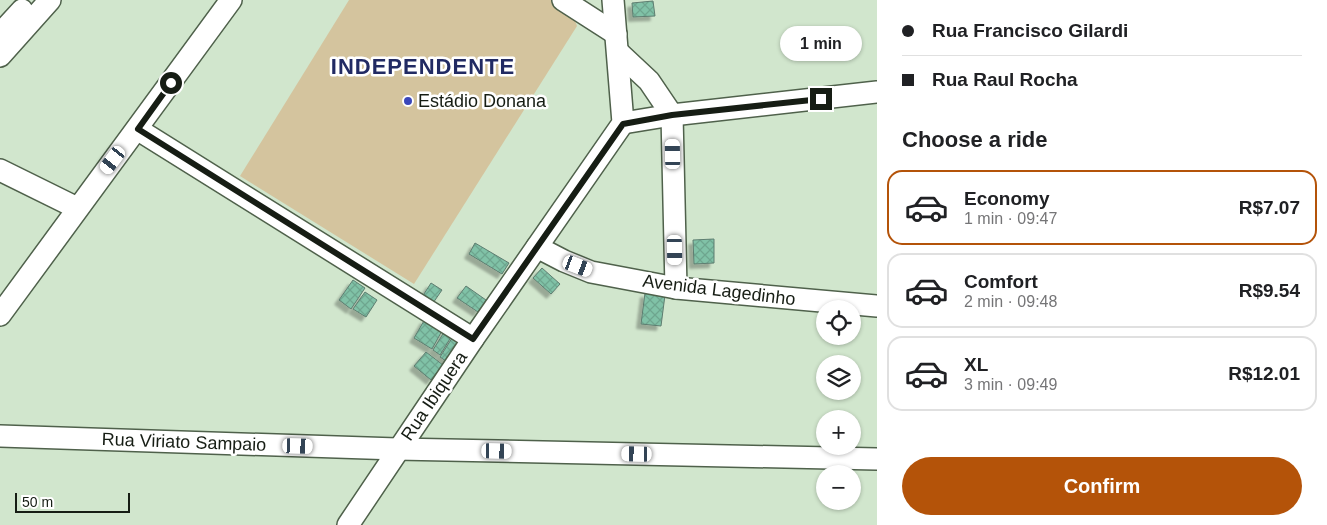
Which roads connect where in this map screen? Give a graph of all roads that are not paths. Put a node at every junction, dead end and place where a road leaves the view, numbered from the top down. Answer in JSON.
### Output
{"nodes":[{"id":1,"x":30,"y":0,"type":"edge"},
{"id":2,"x":50,"y":0,"type":"edge"},
{"id":3,"x":231,"y":0,"type":"edge"},
{"id":4,"x":563,"y":0,"type":"edge"},
{"id":5,"x":613,"y":0,"type":"edge"},
{"id":6,"x":12,"y":28,"type":"edge"},
{"id":7,"x":617,"y":43,"type":"junction"},
{"id":8,"x":0,"y":56,"type":"edge"},
{"id":9,"x":877,"y":92,"type":"edge"},
{"id":10,"x":672,"y":115,"type":"junction"},
{"id":11,"x":623,"y":124,"type":"junction"},
{"id":12,"x":138,"y":129,"type":"junction"},
{"id":13,"x":0,"y":170,"type":"edge"},
{"id":14,"x":77,"y":208,"type":"junction"},
{"id":15,"x":537,"y":247,"type":"junction"},
{"id":16,"x":676,"y":288,"type":"junction"},
{"id":17,"x":877,"y":306,"type":"edge"},
{"id":18,"x":0,"y":315,"type":"edge"},
{"id":19,"x":473,"y":339,"type":"junction"},
{"id":20,"x":0,"y":436,"type":"edge"},
{"id":21,"x":397,"y":449,"type":"junction"},
{"id":22,"x":877,"y":459,"type":"edge"},
{"id":23,"x":348,"y":525,"type":"edge"}],
"edges":[{"from":1,"to":6,"type":"street"},
{"from":2,"to":6,"type":"street"},
{"from":3,"to":12,"type":"street"},
{"from":4,"to":7,"type":"street"},
{"from":5,"to":7,"type":"street"},
{"from":6,"to":8,"type":"street"},
{"from":7,"to":10,"type":"street"},
{"from":7,"to":11,"type":"street"},
{"from":9,"to":10,"type":"street"},
{"from":10,"to":11,"type":"street"},
{"from":10,"to":16,"type":"street"},
{"from":11,"to":15,"type":"street","name":"Rua Ibiquera"},
{"from":12,"to":14,"type":"street"},
{"from":12,"to":19,"type":"street"},
{"from":13,"to":14,"type":"street"},
{"from":14,"to":18,"type":"street"},
{"from":15,"to":16,"type":"street","name":"Avenida Lagedinho"},
{"from":15,"to":19,"type":"street","name":"Rua Ibiquera"},
{"from":16,"to":17,"type":"street","name":"Avenida Lagedinho"},
{"from":19,"to":21,"type":"street","name":"Rua Ibiquera"},
{"from":20,"to":21,"type":"street","name":"Rua Viriato Sampaio"},
{"from":21,"to":22,"type":"street","name":"Rua Viriato Sampaio"},
{"from":21,"to":23,"type":"street","name":"Rua Ibiquera"}]}
